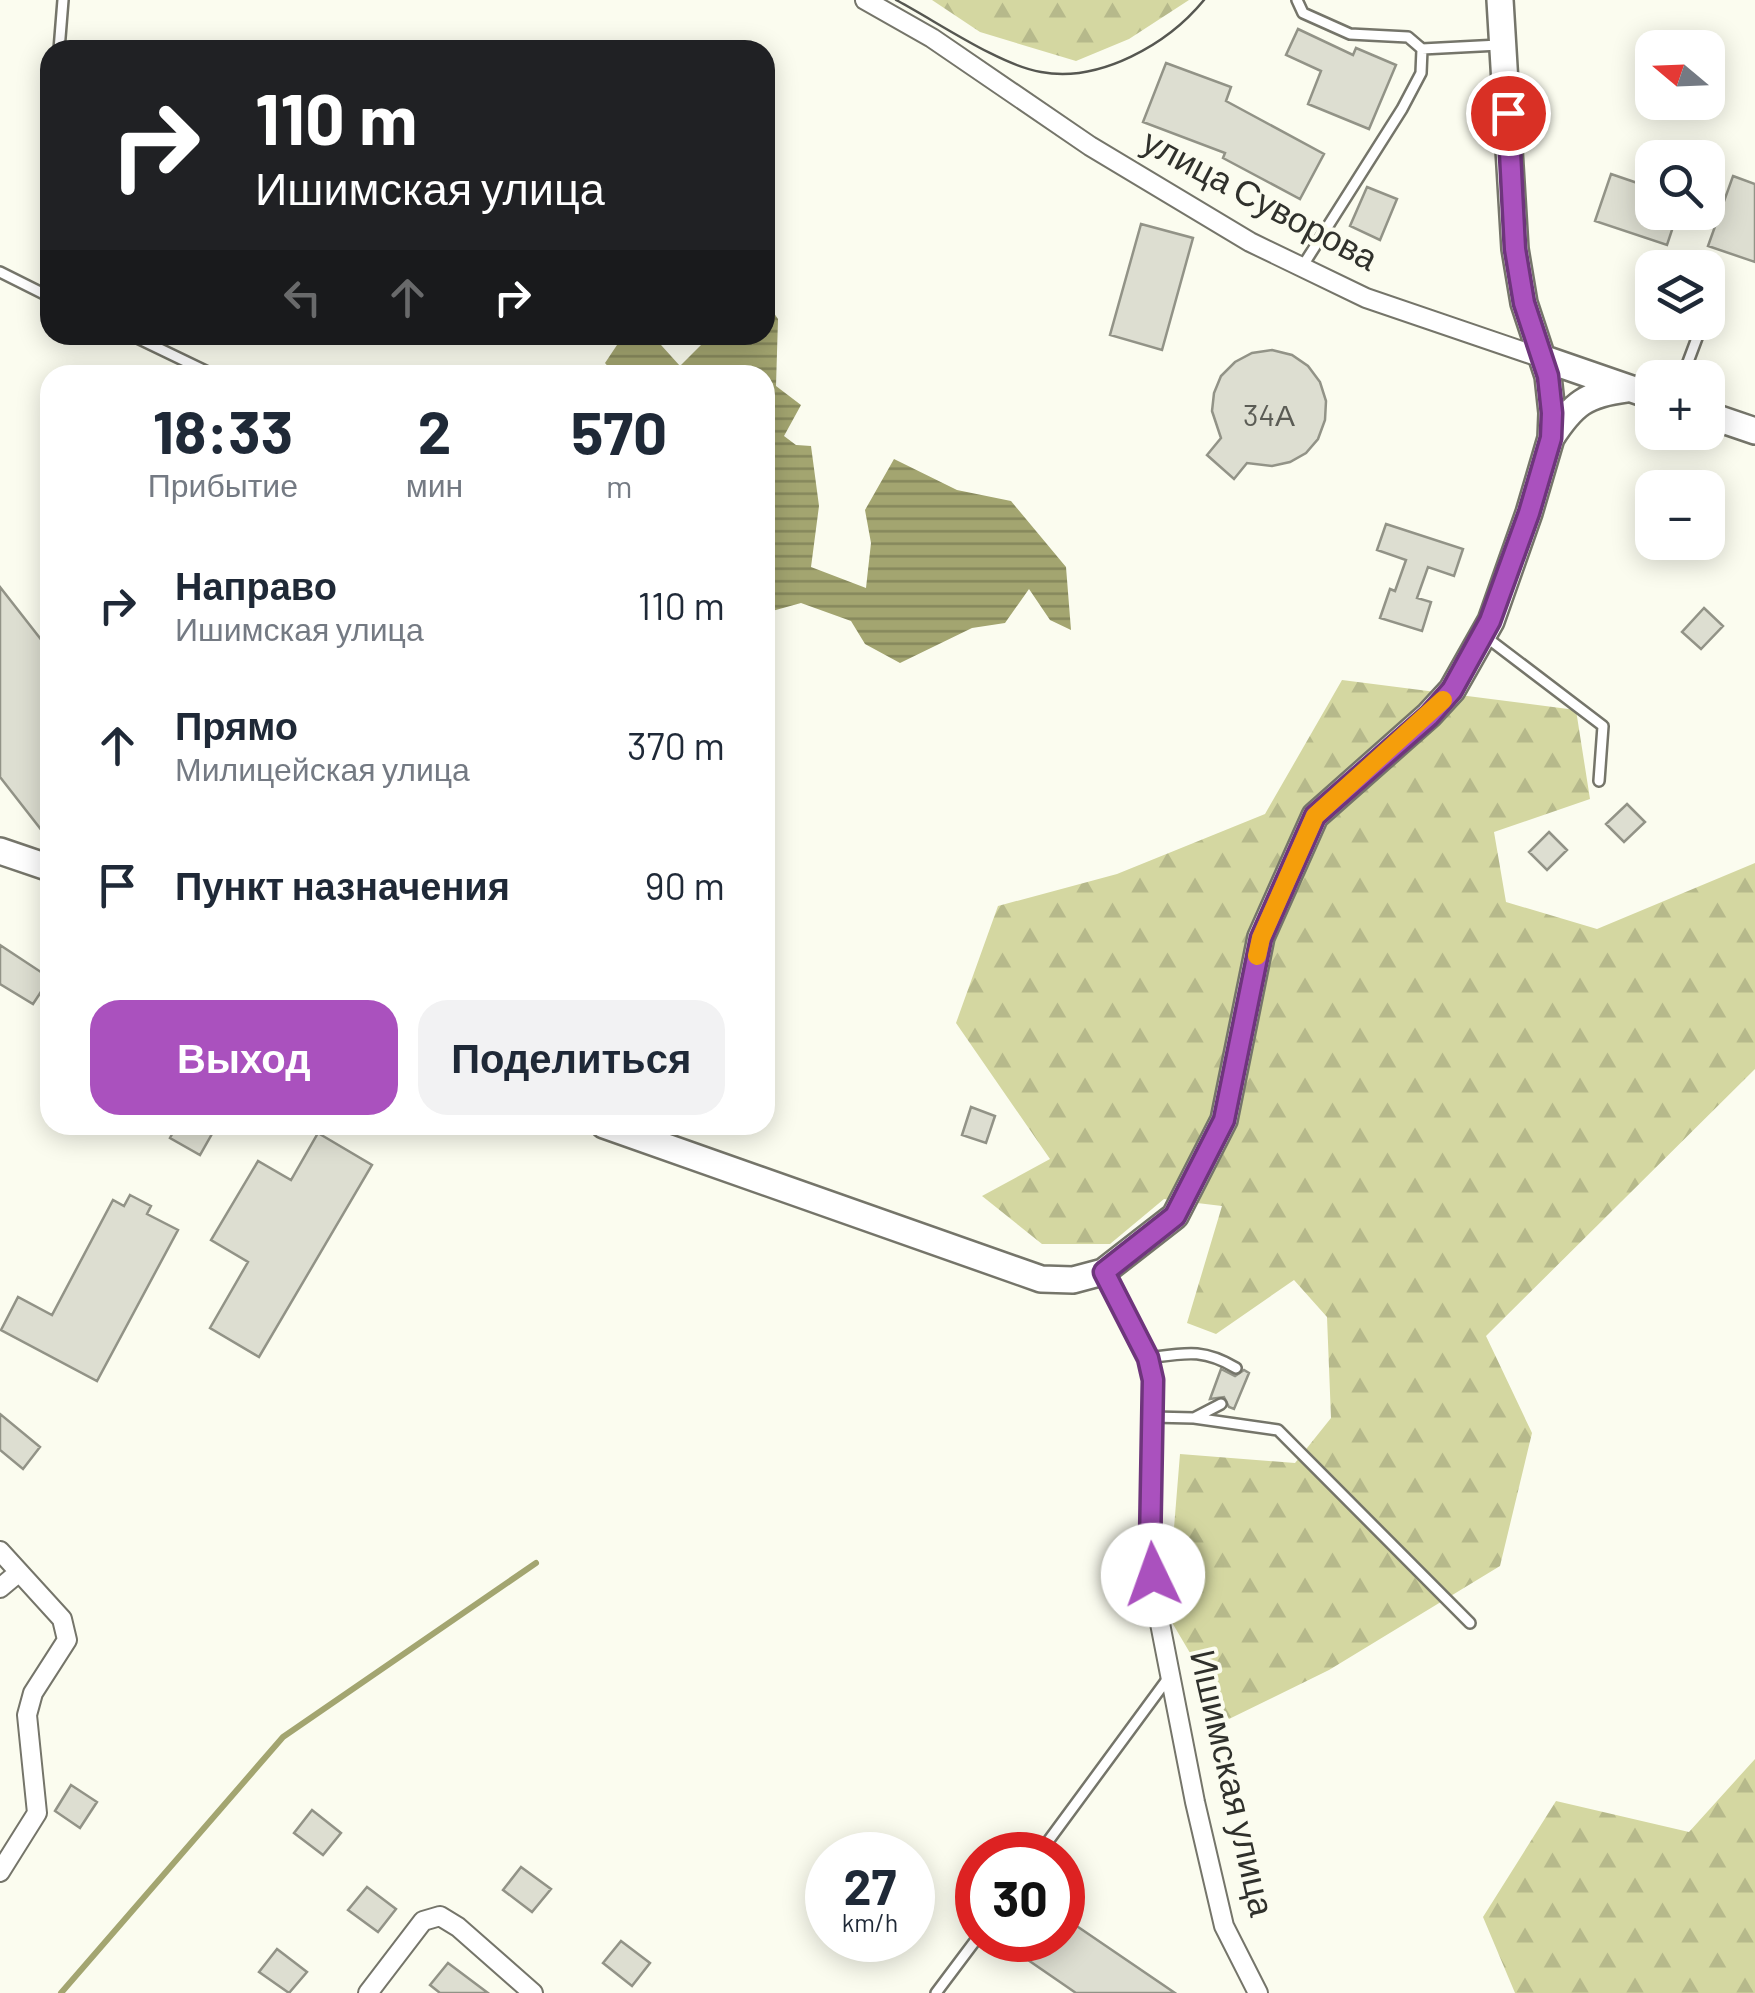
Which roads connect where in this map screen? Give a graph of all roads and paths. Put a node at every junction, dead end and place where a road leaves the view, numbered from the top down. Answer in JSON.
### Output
{"nodes":[{"id":1,"x":62,"y":0,"type":"edge"},
{"id":2,"x":866,"y":0,"type":"edge"},
{"id":3,"x":1297,"y":0,"type":"edge"},
{"id":4,"x":1500,"y":0,"type":"edge"},
{"id":5,"x":60,"y":40,"type":"edge"},
{"id":6,"x":1504,"y":45,"type":"junction"},
{"id":7,"x":1422,"y":49,"type":"junction"},
{"id":8,"x":1302,"y":267,"type":"junction"},
{"id":9,"x":0,"y":272,"type":"edge"},
{"id":10,"x":40,"y":292,"type":"edge"},
{"id":11,"x":152,"y":345,"type":"edge"},
{"id":12,"x":1542,"y":358,"type":"junction"},
{"id":13,"x":194,"y":365,"type":"edge"},
{"id":14,"x":1635,"y":390,"type":"edge"},
{"id":15,"x":1635,"y":392,"type":"edge"},
{"id":16,"x":1725,"y":421,"type":"edge"},
{"id":17,"x":1755,"y":431,"type":"edge"},
{"id":18,"x":1551,"y":438,"type":"junction"},
{"id":19,"x":1484,"y":635,"type":"junction"},
{"id":20,"x":1599,"y":781,"type":"dead end"},
{"id":21,"x":0,"y":850,"type":"edge"},
{"id":22,"x":40,"y":864,"type":"edge"},
{"id":23,"x":632,"y":1135,"type":"edge"},
{"id":24,"x":1104,"y":1272,"type":"junction"},
{"id":25,"x":1148,"y":1358,"type":"junction"},
{"id":26,"x":1236,"y":1368,"type":"dead end"},
{"id":27,"x":1221,"y":1404,"type":"dead end"},
{"id":28,"x":1151,"y":1417,"type":"junction"},
{"id":29,"x":1194,"y":1418,"type":"junction"},
{"id":30,"x":0,"y":1551,"type":"edge"},
{"id":31,"x":18,"y":1573,"type":"junction"},
{"id":32,"x":0,"y":1588,"type":"edge"},
{"id":33,"x":1470,"y":1624,"type":"dead end"},
{"id":34,"x":1170,"y":1675,"type":"junction"},
{"id":35,"x":1055,"y":1832,"type":"edge"},
{"id":36,"x":0,"y":1872,"type":"edge"},
{"id":37,"x":959,"y":1962,"type":"edge"},
{"id":38,"x":368,"y":1993,"type":"edge"},
{"id":39,"x":533,"y":1993,"type":"edge"},
{"id":40,"x":936,"y":1993,"type":"edge"},
{"id":41,"x":1258,"y":1993,"type":"edge"}],
"edges":[{"from":1,"to":5,"type":"lane"},
{"from":2,"to":8,"type":"street","name":"улица Суворова"},
{"from":3,"to":7,"type":"lane"},
{"from":4,"to":6,"type":"main road"},
{"from":6,"to":7,"type":"lane"},
{"from":6,"to":12,"type":"main road"},
{"from":7,"to":8,"type":"lane"},
{"from":8,"to":12,"type":"street","name":"улица Суворова"},
{"from":9,"to":10,"type":"lane"},
{"from":11,"to":13,"type":"lane"},
{"from":12,"to":14,"type":"main road","name":"улица Суворова"},
{"from":12,"to":18,"type":"main road"},
{"from":15,"to":18,"type":"main road"},
{"from":16,"to":17,"type":"main road"},
{"from":18,"to":19,"type":"main road"},
{"from":19,"to":20,"type":"lane"},
{"from":19,"to":24,"type":"main road"},
{"from":21,"to":22,"type":"main road"},
{"from":23,"to":24,"type":"main road"},
{"from":24,"to":25,"type":"street","name":"Ишимская улица"},
{"from":25,"to":26,"type":"lane"},
{"from":25,"to":28,"type":"street","name":"Ишимская улица"},
{"from":27,"to":29,"type":"lane"},
{"from":28,"to":29,"type":"lane"},
{"from":28,"to":34,"type":"street","name":"Ишимская улица"},
{"from":29,"to":33,"type":"lane"},
{"from":30,"to":31,"type":"street"},
{"from":31,"to":32,"type":"street"},
{"from":31,"to":36,"type":"street"},
{"from":34,"to":35,"type":"lane"},
{"from":34,"to":41,"type":"street","name":"Ишимская улица"},
{"from":37,"to":40,"type":"lane"},
{"from":38,"to":39,"type":"street"}]}
